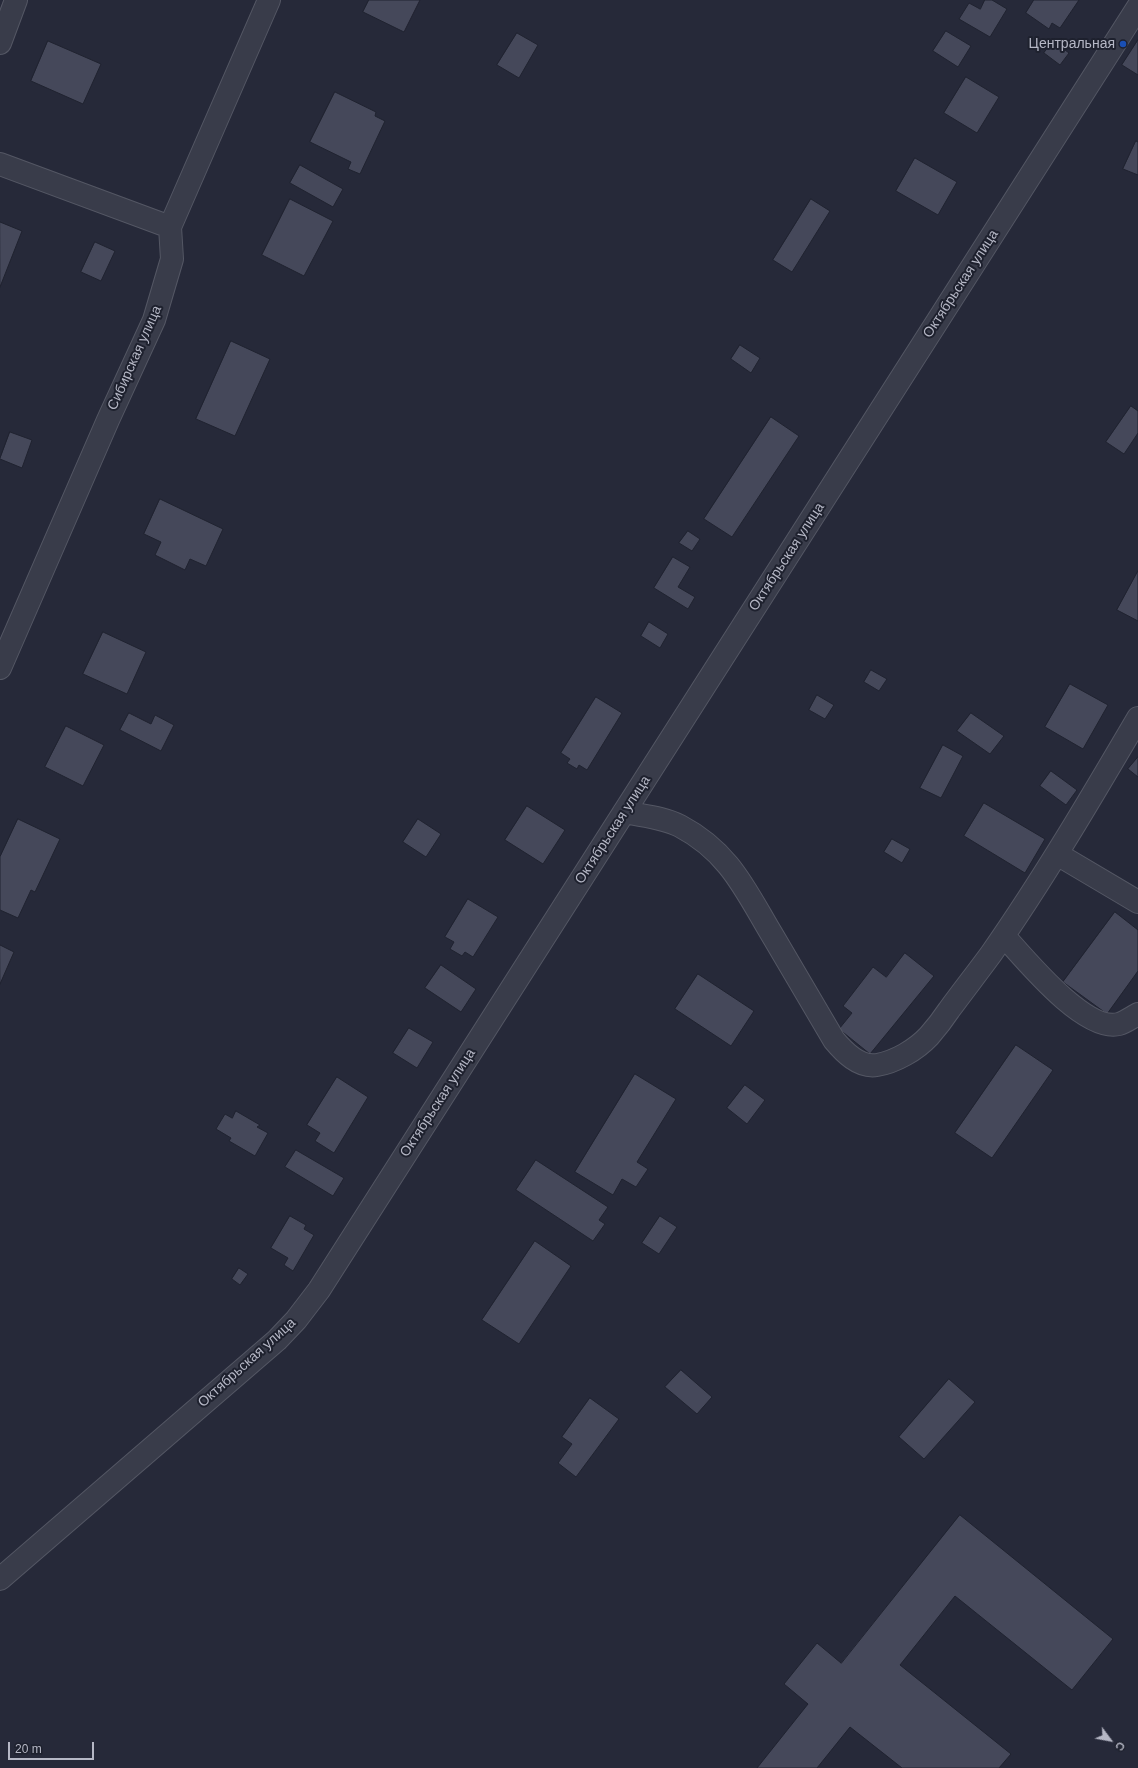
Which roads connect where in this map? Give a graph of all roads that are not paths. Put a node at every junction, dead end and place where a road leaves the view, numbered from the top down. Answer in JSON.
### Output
{"nodes":[{"id":1,"x":16,"y":0,"type":"edge"},
{"id":2,"x":269,"y":0,"type":"edge"},
{"id":3,"x":1138,"y":7,"type":"edge"},
{"id":4,"x":0,"y":43,"type":"edge"},
{"id":5,"x":0,"y":164,"type":"edge"},
{"id":6,"x":170,"y":227,"type":"junction"},
{"id":7,"x":0,"y":668,"type":"edge"},
{"id":8,"x":1138,"y":718,"type":"edge"},
{"id":9,"x":624,"y":812,"type":"junction"},
{"id":10,"x":1057,"y":854,"type":"junction"},
{"id":11,"x":1138,"y":902,"type":"edge"},
{"id":12,"x":1004,"y":936,"type":"junction"},
{"id":13,"x":1138,"y":1014,"type":"edge"},
{"id":14,"x":0,"y":1579,"type":"edge"}],
"edges":[{"from":1,"to":4,"type":"street"},
{"from":2,"to":6,"type":"street","name":"Сибирская улица"},
{"from":3,"to":9,"type":"street","name":"Октябрьская улица"},
{"from":5,"to":6,"type":"street"},
{"from":6,"to":7,"type":"street","name":"Сибирская улица"},
{"from":8,"to":10,"type":"street"},
{"from":9,"to":12,"type":"street"},
{"from":9,"to":14,"type":"street","name":"Октябрьская улица"},
{"from":10,"to":11,"type":"street"},
{"from":10,"to":12,"type":"street"},
{"from":12,"to":13,"type":"street"}]}
